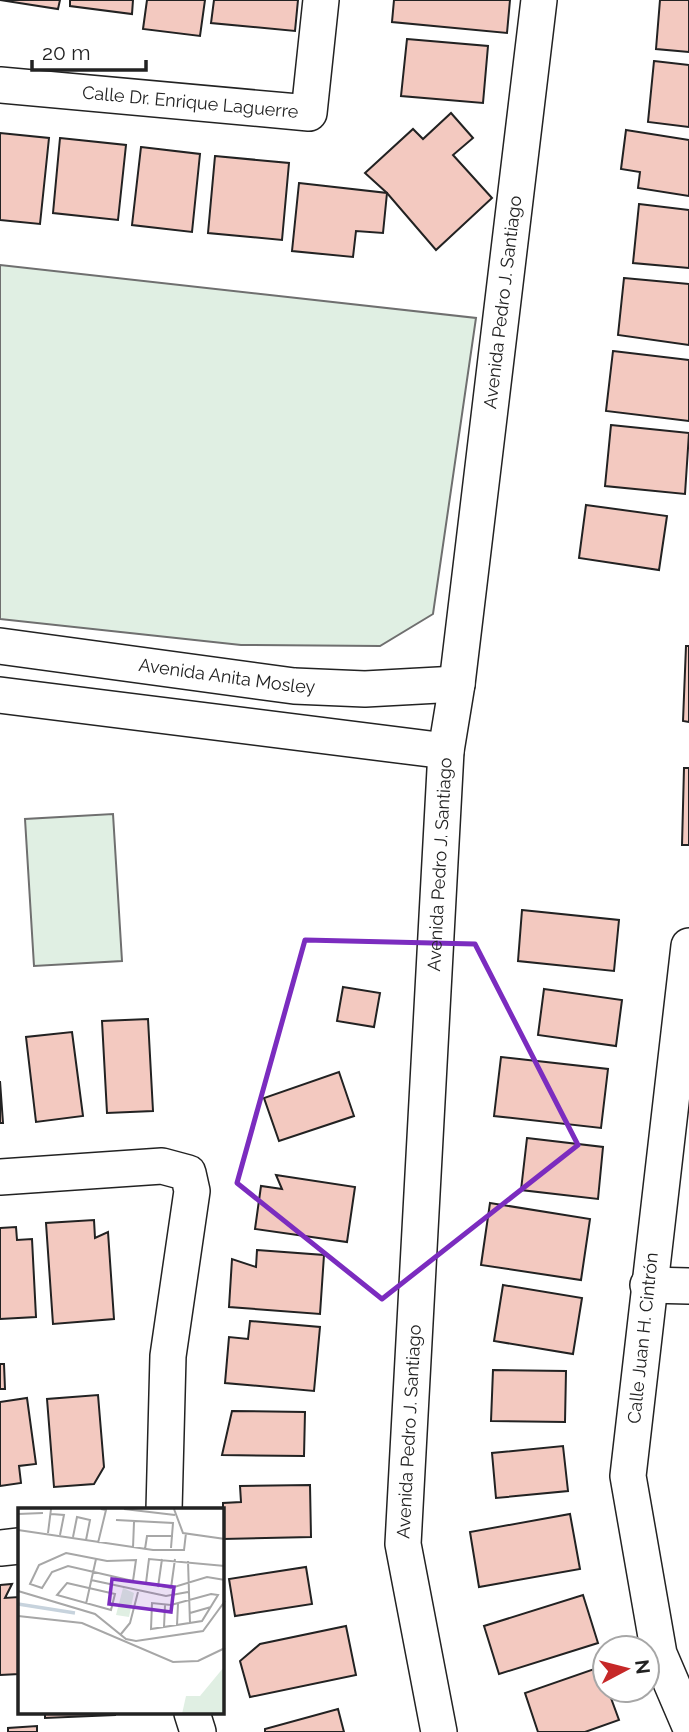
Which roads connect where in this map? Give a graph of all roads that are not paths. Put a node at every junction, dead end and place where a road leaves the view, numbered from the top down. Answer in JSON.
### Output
{"nodes":[{"id":1,"x":321,"y":0,"type":"edge"},
{"id":2,"x":540,"y":0,"type":"edge"},
{"id":3,"x":0,"y":85,"type":"edge"},
{"id":4,"x":0,"y":646,"type":"edge"},
{"id":5,"x":457,"y":684,"type":"junction"},
{"id":6,"x":0,"y":695,"type":"edge"},
{"id":7,"x":446,"y":751,"type":"junction"},
{"id":8,"x":689,"y":946,"type":"edge"},
{"id":9,"x":0,"y":1177,"type":"edge"},
{"id":10,"x":648,"y":1285,"type":"junction"},
{"id":11,"x":689,"y":1286,"type":"edge"},
{"id":12,"x":164,"y":1508,"type":"edge"},
{"id":13,"x":18,"y":1546,"type":"edge"},
{"id":14,"x":0,"y":1548,"type":"edge"},
{"id":15,"x":674,"y":1654,"type":"edge"},
{"id":16,"x":192,"y":1714,"type":"edge"},
{"id":17,"x":689,"y":1724,"type":"edge"},
{"id":18,"x":198,"y":1732,"type":"edge"},
{"id":19,"x":439,"y":1732,"type":"edge"}],
"edges":[{"from":1,"to":3,"type":"street","name":"Calle Dr. Enrique Laguerre"},
{"from":2,"to":5,"type":"street","name":"Avenida Pedro J. Santiago"},
{"from":4,"to":5,"type":"street","name":"Avenida Anita Mosley"},
{"from":5,"to":7,"type":"street","name":"Avenida Pedro J. Santiago"},
{"from":6,"to":7,"type":"street"},
{"from":7,"to":19,"type":"street","name":"Avenida Pedro J. Santiago"},
{"from":8,"to":10,"type":"street","name":"Calle Juan H. Cintrón"},
{"from":9,"to":12,"type":"street"},
{"from":10,"to":11,"type":"street"},
{"from":10,"to":15,"type":"street","name":"Calle Juan H. Cintrón"},
{"from":13,"to":14,"type":"street"},
{"from":15,"to":17,"type":"street","name":"Calle Juan H. Cintrón"},
{"from":16,"to":18,"type":"street"}]}
